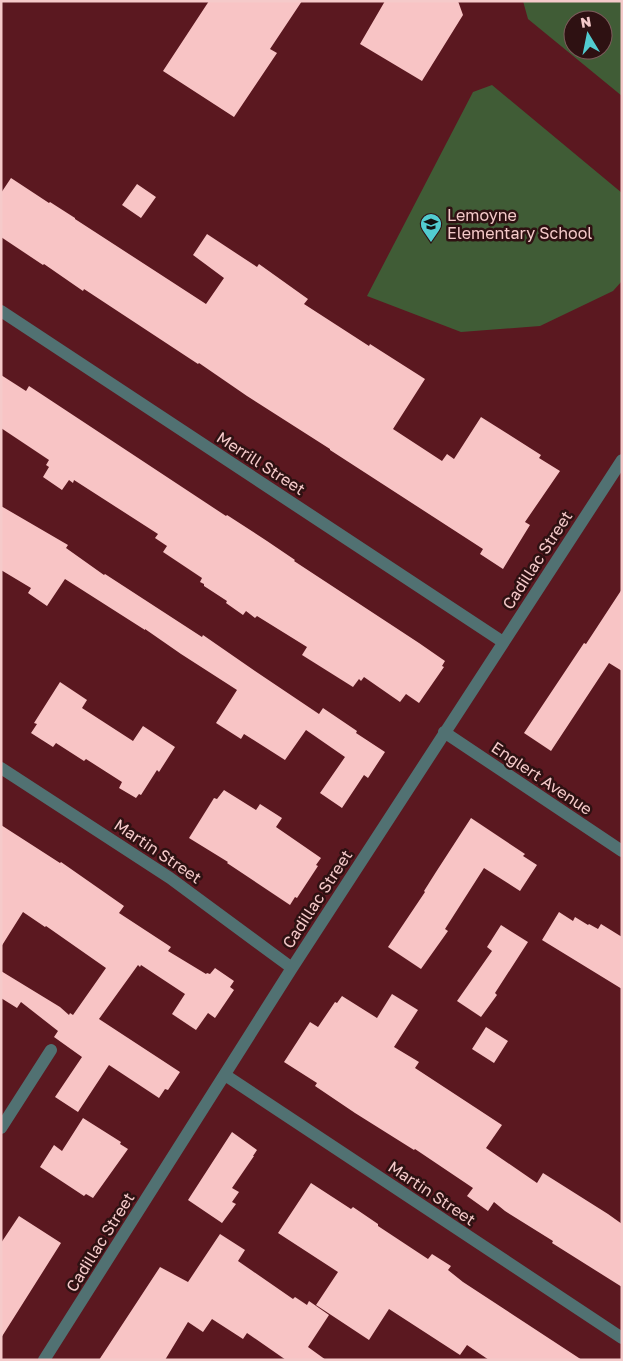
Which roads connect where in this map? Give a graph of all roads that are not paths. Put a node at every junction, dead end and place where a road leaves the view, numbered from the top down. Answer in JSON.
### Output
{"nodes":[{"id":1,"x":1,"y":311,"type":"edge"},
{"id":2,"x":622,"y":460,"type":"edge"},
{"id":3,"x":503,"y":642,"type":"junction"},
{"id":4,"x":444,"y":732,"type":"junction"},
{"id":5,"x":1,"y":768,"type":"edge"},
{"id":6,"x":622,"y":851,"type":"edge"},
{"id":7,"x":292,"y":968,"type":"junction"},
{"id":8,"x":50,"y":1050,"type":"dead end"},
{"id":9,"x":225,"y":1075,"type":"junction"},
{"id":10,"x":1,"y":1128,"type":"edge"},
{"id":11,"x":622,"y":1338,"type":"edge"},
{"id":12,"x":44,"y":1360,"type":"edge"}],
"edges":[{"from":1,"to":3,"type":"street","name":"Merrill Street"},
{"from":2,"to":3,"type":"street","name":"Cadillac Street"},
{"from":3,"to":4,"type":"street","name":"Cadillac Street"},
{"from":4,"to":6,"type":"street","name":"Englert Avenue"},
{"from":4,"to":7,"type":"street","name":"Cadillac Street"},
{"from":5,"to":7,"type":"street","name":"Martin Street"},
{"from":7,"to":9,"type":"street","name":"Cadillac Street"},
{"from":8,"to":10,"type":"street"},
{"from":9,"to":11,"type":"street","name":"Martin Street"},
{"from":9,"to":12,"type":"street","name":"Cadillac Street"}]}
